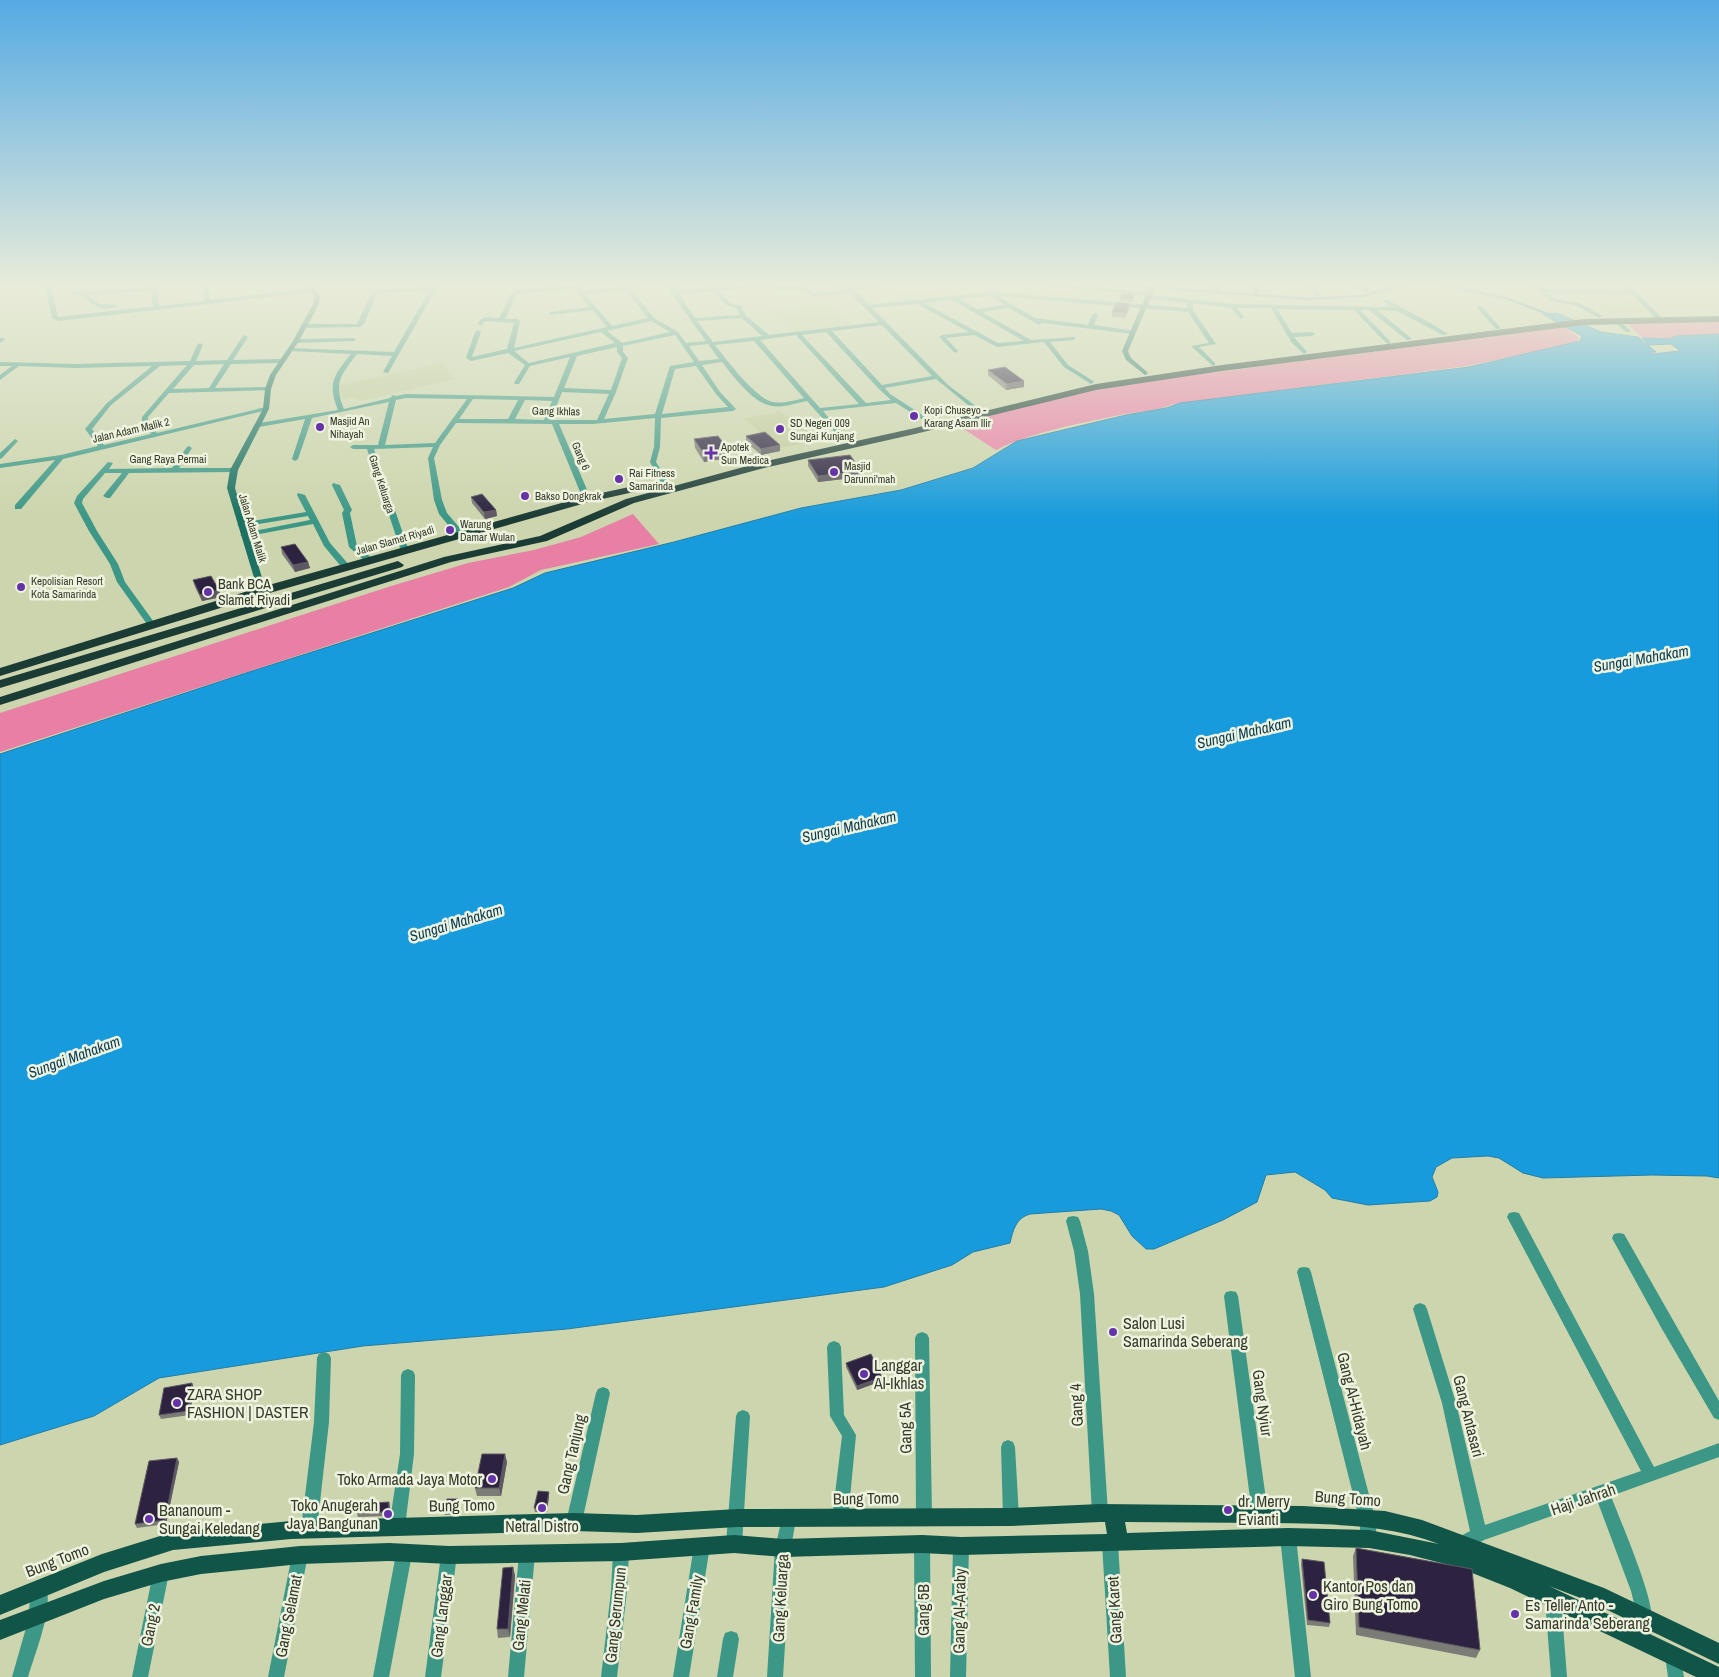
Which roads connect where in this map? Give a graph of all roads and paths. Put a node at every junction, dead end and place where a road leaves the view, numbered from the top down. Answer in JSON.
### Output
{"nodes":[{"id":1,"x":267,"y":361,"type":"edge"},
{"id":2,"x":281,"y":361,"type":"edge"},
{"id":3,"x":348,"y":361,"type":"edge"},
{"id":4,"x":391,"y":361,"type":"edge"},
{"id":5,"x":523,"y":361,"type":"edge"},
{"id":6,"x":545,"y":361,"type":"edge"},
{"id":7,"x":571,"y":361,"type":"edge"},
{"id":8,"x":623,"y":361,"type":"edge"},
{"id":9,"x":713,"y":361,"type":"edge"},
{"id":10,"x":725,"y":361,"type":"edge"},
{"id":11,"x":775,"y":361,"type":"edge"},
{"id":12,"x":823,"y":361,"type":"edge"},
{"id":13,"x":857,"y":361,"type":"edge"},
{"id":14,"x":922,"y":361,"type":"edge"},
{"id":15,"x":1062,"y":361,"type":"edge"},
{"id":16,"x":1131,"y":361,"type":"edge"},
{"id":17,"x":1211,"y":361,"type":"edge"},
{"id":18,"x":1254,"y":361,"type":"edge"},
{"id":19,"x":1258,"y":361,"type":"edge"},
{"id":20,"x":227,"y":362,"type":"junction"},
{"id":21,"x":192,"y":363,"type":"junction"},
{"id":22,"x":698,"y":363,"type":"junction"},
{"id":23,"x":1245,"y":363,"type":"junction"},
{"id":24,"x":0,"y":364,"type":"edge"},
{"id":25,"x":158,"y":364,"type":"junction"},
{"id":26,"x":1214,"y":364,"type":"junction"},
{"id":27,"x":17,"y":365,"type":"junction"},
{"id":28,"x":528,"y":365,"type":"junction"},
{"id":29,"x":386,"y":372,"type":"dead end"},
{"id":30,"x":1145,"y":373,"type":"junction"},
{"id":31,"x":937,"y":377,"type":"junction"},
{"id":32,"x":0,"y":378,"type":"edge"},
{"id":33,"x":1091,"y":382,"type":"junction"},
{"id":34,"x":517,"y":383,"type":"dead end"},
{"id":35,"x":880,"y":386,"type":"junction"},
{"id":36,"x":268,"y":389,"type":"junction"},
{"id":37,"x":209,"y":390,"type":"junction"},
{"id":38,"x":560,"y":390,"type":"junction"},
{"id":39,"x":168,"y":391,"type":"junction"},
{"id":40,"x":613,"y":392,"type":"junction"},
{"id":41,"x":203,"y":398,"type":"dead end"},
{"id":42,"x":393,"y":398,"type":"junction"},
{"id":43,"x":470,"y":398,"type":"junction"},
{"id":44,"x":522,"y":399,"type":"junction"},
{"id":45,"x":556,"y":399,"type":"junction"},
{"id":46,"x":808,"y":399,"type":"junction"},
{"id":47,"x":895,"y":402,"type":"junction"},
{"id":48,"x":864,"y":405,"type":"junction"},
{"id":49,"x":975,"y":408,"type":"junction"},
{"id":50,"x":266,"y":409,"type":"junction"},
{"id":51,"x":818,"y":410,"type":"junction"},
{"id":52,"x":342,"y":411,"type":"junction"},
{"id":53,"x":658,"y":415,"type":"junction"},
{"id":54,"x":309,"y":417,"type":"junction"},
{"id":55,"x":926,"y":420,"type":"junction"},
{"id":56,"x":453,"y":421,"type":"junction"},
{"id":57,"x":511,"y":421,"type":"junction"},
{"id":58,"x":551,"y":421,"type":"junction"},
{"id":59,"x":600,"y":421,"type":"junction"},
{"id":60,"x":259,"y":425,"type":"junction"},
{"id":61,"x":936,"y":426,"type":"junction"},
{"id":62,"x":911,"y":428,"type":"junction"},
{"id":63,"x":155,"y":435,"type":"junction"},
{"id":64,"x":844,"y":439,"type":"junction"},
{"id":65,"x":14,"y":441,"type":"dead end"},
{"id":66,"x":437,"y":445,"type":"junction"},
{"id":67,"x":380,"y":446,"type":"junction"},
{"id":68,"x":102,"y":447,"type":"junction"},
{"id":69,"x":370,"y":447,"type":"junction"},
{"id":70,"x":188,"y":448,"type":"dead end"},
{"id":71,"x":353,"y":448,"type":"dead end"},
{"id":72,"x":0,"y":457,"type":"edge"},
{"id":73,"x":61,"y":457,"type":"junction"},
{"id":74,"x":295,"y":459,"type":"dead end"},
{"id":75,"x":110,"y":463,"type":"dead end"},
{"id":76,"x":0,"y":466,"type":"edge"},
{"id":77,"x":234,"y":470,"type":"junction"},
{"id":78,"x":102,"y":471,"type":"junction"},
{"id":79,"x":127,"y":471,"type":"junction"},
{"id":80,"x":174,"y":471,"type":"junction"},
{"id":81,"x":665,"y":483,"type":"junction"},
{"id":82,"x":336,"y":485,"type":"dead end"},
{"id":83,"x":301,"y":495,"type":"dead end"},
{"id":84,"x":106,"y":496,"type":"dead end"},
{"id":85,"x":587,"y":499,"type":"junction"},
{"id":86,"x":18,"y":507,"type":"dead end"},
{"id":87,"x":311,"y":513,"type":"junction"},
{"id":88,"x":315,"y":520,"type":"junction"},
{"id":89,"x":513,"y":520,"type":"junction"},
{"id":90,"x":241,"y":525,"type":"junction"},
{"id":91,"x":244,"y":535,"type":"junction"},
{"id":92,"x":461,"y":535,"type":"junction"},
{"id":93,"x":515,"y":545,"type":"junction"},
{"id":94,"x":405,"y":557,"type":"junction"},
{"id":95,"x":370,"y":562,"type":"junction"},
{"id":96,"x":346,"y":568,"type":"junction"},
{"id":97,"x":262,"y":591,"type":"junction"},
{"id":98,"x":152,"y":625,"type":"junction"},
{"id":99,"x":199,"y":638,"type":"junction"},
{"id":100,"x":0,"y":672,"type":"edge"},
{"id":101,"x":0,"y":685,"type":"edge"},
{"id":102,"x":0,"y":701,"type":"edge"},
{"id":103,"x":1514,"y":1217,"type":"dead end"},
{"id":104,"x":1073,"y":1221,"type":"dead end"},
{"id":105,"x":1619,"y":1238,"type":"dead end"},
{"id":106,"x":1304,"y":1272,"type":"dead end"},
{"id":107,"x":1231,"y":1296,"type":"dead end"},
{"id":108,"x":1420,"y":1309,"type":"dead end"},
{"id":109,"x":922,"y":1338,"type":"dead end"},
{"id":110,"x":834,"y":1346,"type":"dead end"},
{"id":111,"x":324,"y":1358,"type":"dead end"},
{"id":112,"x":408,"y":1375,"type":"dead end"},
{"id":113,"x":603,"y":1393,"type":"dead end"},
{"id":114,"x":1719,"y":1414,"type":"edge"},
{"id":115,"x":743,"y":1416,"type":"dead end"},
{"id":116,"x":1008,"y":1447,"type":"dead end"},
{"id":117,"x":1719,"y":1450,"type":"edge"},
{"id":118,"x":1650,"y":1474,"type":"junction"},
{"id":119,"x":1602,"y":1492,"type":"junction"},
{"id":120,"x":1107,"y":1514,"type":"junction"},
{"id":121,"x":1260,"y":1514,"type":"junction"},
{"id":122,"x":924,"y":1517,"type":"junction"},
{"id":123,"x":1011,"y":1517,"type":"junction"},
{"id":124,"x":737,"y":1518,"type":"junction"},
{"id":125,"x":1368,"y":1518,"type":"junction"},
{"id":126,"x":788,"y":1519,"type":"junction"},
{"id":127,"x":840,"y":1519,"type":"junction"},
{"id":128,"x":574,"y":1522,"type":"junction"},
{"id":129,"x":397,"y":1527,"type":"junction"},
{"id":130,"x":309,"y":1529,"type":"junction"},
{"id":131,"x":1288,"y":1537,"type":"junction"},
{"id":132,"x":1369,"y":1539,"type":"junction"},
{"id":133,"x":1114,"y":1543,"type":"junction"},
{"id":134,"x":734,"y":1544,"type":"junction"},
{"id":135,"x":922,"y":1544,"type":"junction"},
{"id":136,"x":1466,"y":1545,"type":"junction"},
{"id":137,"x":702,"y":1546,"type":"junction"},
{"id":138,"x":961,"y":1546,"type":"junction"},
{"id":139,"x":783,"y":1548,"type":"junction"},
{"id":140,"x":621,"y":1552,"type":"junction"},
{"id":141,"x":300,"y":1554,"type":"junction"},
{"id":142,"x":404,"y":1554,"type":"junction"},
{"id":143,"x":527,"y":1554,"type":"junction"},
{"id":144,"x":449,"y":1555,"type":"junction"},
{"id":145,"x":161,"y":1573,"type":"junction"},
{"id":146,"x":39,"y":1588,"type":"junction"},
{"id":147,"x":1553,"y":1599,"type":"junction"},
{"id":148,"x":0,"y":1604,"type":"edge"},
{"id":149,"x":37,"y":1614,"type":"junction"},
{"id":150,"x":1645,"y":1618,"type":"junction"},
{"id":151,"x":0,"y":1630,"type":"edge"},
{"id":152,"x":731,"y":1639,"type":"dead end"},
{"id":153,"x":1719,"y":1654,"type":"edge"},
{"id":154,"x":1673,"y":1656,"type":"junction"},
{"id":155,"x":20,"y":1677,"type":"edge"},
{"id":156,"x":140,"y":1677,"type":"edge"},
{"id":157,"x":276,"y":1677,"type":"edge"},
{"id":158,"x":381,"y":1677,"type":"edge"},
{"id":159,"x":433,"y":1677,"type":"edge"},
{"id":160,"x":516,"y":1677,"type":"edge"},
{"id":161,"x":609,"y":1677,"type":"edge"},
{"id":162,"x":681,"y":1677,"type":"edge"},
{"id":163,"x":725,"y":1677,"type":"edge"},
{"id":164,"x":776,"y":1677,"type":"edge"},
{"id":165,"x":923,"y":1677,"type":"edge"},
{"id":166,"x":958,"y":1677,"type":"edge"},
{"id":167,"x":1118,"y":1677,"type":"edge"},
{"id":168,"x":1303,"y":1677,"type":"edge"},
{"id":169,"x":1559,"y":1677,"type":"edge"},
{"id":170,"x":1676,"y":1677,"type":"edge"},
{"id":171,"x":1718,"y":1677,"type":"edge"}],
"edges":[{"from":1,"to":20,"type":"street"},
{"from":2,"to":36,"type":"street","name":"Jalan Adam Malik"},
{"from":3,"to":52,"type":"street"},
{"from":4,"to":29,"type":"street"},
{"from":5,"to":28,"type":"street"},
{"from":6,"to":28,"type":"street"},
{"from":7,"to":38,"type":"street"},
{"from":8,"to":40,"type":"street"},
{"from":9,"to":22,"type":"street"},
{"from":10,"to":46,"type":"street"},
{"from":11,"to":46,"type":"street"},
{"from":12,"to":48,"type":"street"},
{"from":13,"to":35,"type":"street"},
{"from":14,"to":31,"type":"street"},
{"from":15,"to":33,"type":"street"},
{"from":16,"to":30,"type":"street"},
{"from":17,"to":26,"type":"street"},
{"from":18,"to":23,"type":"highway","name":"Jalan Slamet Riyadi"},
{"from":19,"to":23,"type":"highway","name":"Jalan Slamet Riyadi"},
{"from":20,"to":21,"type":"street"},
{"from":20,"to":37,"type":"street"},
{"from":21,"to":25,"type":"street"},
{"from":21,"to":39,"type":"street"},
{"from":22,"to":53,"type":"street"},
{"from":22,"to":53,"type":"street","name":"Gang Ikhlas"},
{"from":23,"to":26,"type":"highway","name":"Jalan Slamet Riyadi"},
{"from":23,"to":61,"type":"highway","name":"Jalan Slamet Riyadi"},
{"from":24,"to":27,"type":"street"},
{"from":25,"to":27,"type":"street"},
{"from":25,"to":68,"type":"street"},
{"from":26,"to":30,"type":"highway","name":"Jalan Slamet Riyadi"},
{"from":27,"to":32,"type":"street"},
{"from":28,"to":34,"type":"street"},
{"from":30,"to":33,"type":"highway","name":"Jalan Slamet Riyadi"},
{"from":31,"to":35,"type":"street"},
{"from":31,"to":49,"type":"street"},
{"from":33,"to":49,"type":"highway","name":"Jalan Slamet Riyadi"},
{"from":35,"to":47,"type":"street"},
{"from":36,"to":37,"type":"street"},
{"from":36,"to":50,"type":"street","name":"Jalan Adam Malik"},
{"from":37,"to":39,"type":"street"},
{"from":37,"to":41,"type":"street"},
{"from":38,"to":40,"type":"street"},
{"from":38,"to":45,"type":"street"},
{"from":39,"to":63,"type":"street"},
{"from":40,"to":59,"type":"street"},
{"from":42,"to":43,"type":"street","name":"Gang Ikhlas"},
{"from":42,"to":52,"type":"street","name":"Gang Ikhlas"},
{"from":42,"to":67,"type":"street","name":"Gang Keluarga"},
{"from":43,"to":44,"type":"street","name":"Gang Ikhlas"},
{"from":43,"to":56,"type":"street"},
{"from":44,"to":45,"type":"street","name":"Gang Ikhlas"},
{"from":44,"to":57,"type":"street"},
{"from":45,"to":58,"type":"street"},
{"from":46,"to":51,"type":"street"},
{"from":47,"to":48,"type":"street"},
{"from":47,"to":55,"type":"street"},
{"from":48,"to":51,"type":"street"},
{"from":49,"to":55,"type":"highway","name":"Jalan Slamet Riyadi"},
{"from":50,"to":60,"type":"street","name":"Jalan Adam Malik"},
{"from":50,"to":63,"type":"street","name":"Jalan Adam Malik 2"},
{"from":51,"to":64,"type":"street"},
{"from":52,"to":54,"type":"street","name":"Gang Ikhlas"},
{"from":53,"to":59,"type":"street","name":"Gang Ikhlas"},
{"from":53,"to":81,"type":"street"},
{"from":54,"to":60,"type":"street","name":"Gang Ikhlas"},
{"from":54,"to":74,"type":"street"},
{"from":55,"to":61,"type":"street"},
{"from":55,"to":62,"type":"highway","name":"Jalan Slamet Riyadi"},
{"from":56,"to":57,"type":"street","name":"Gang Ikhlas"},
{"from":56,"to":66,"type":"street"},
{"from":57,"to":58,"type":"street","name":"Gang Ikhlas"},
{"from":58,"to":59,"type":"street","name":"Gang Ikhlas"},
{"from":58,"to":85,"type":"street","name":"Gang 6"},
{"from":60,"to":77,"type":"street","name":"Jalan Adam Malik"},
{"from":61,"to":62,"type":"highway","name":"Jalan Slamet Riyadi"},
{"from":62,"to":64,"type":"highway","name":"Jalan Slamet Riyadi"},
{"from":62,"to":93,"type":"highway","name":"Jalan Slamet Riyadi"},
{"from":63,"to":68,"type":"street","name":"Jalan Adam Malik 2"},
{"from":64,"to":81,"type":"highway","name":"Jalan Slamet Riyadi"},
{"from":65,"to":72,"type":"street"},
{"from":66,"to":67,"type":"street"},
{"from":66,"to":92,"type":"street"},
{"from":67,"to":69,"type":"street","name":"Gang Keluarga"},
{"from":68,"to":73,"type":"street","name":"Jalan Adam Malik 2"},
{"from":69,"to":71,"type":"street"},
{"from":69,"to":94,"type":"street","name":"Gang Keluarga"},
{"from":70,"to":80,"type":"street"},
{"from":73,"to":76,"type":"street","name":"Jalan Adam Malik 2"},
{"from":73,"to":86,"type":"street"},
{"from":75,"to":78,"type":"street"},
{"from":77,"to":80,"type":"street","name":"Gang Raya Permai"},
{"from":77,"to":90,"type":"street","name":"Jalan Adam Malik"},
{"from":78,"to":79,"type":"street","name":"Gang Raya Permai"},
{"from":78,"to":98,"type":"street"},
{"from":79,"to":80,"type":"street","name":"Gang Raya Permai"},
{"from":79,"to":84,"type":"street"},
{"from":81,"to":85,"type":"highway","name":"Jalan Slamet Riyadi"},
{"from":82,"to":95,"type":"street"},
{"from":83,"to":87,"type":"street"},
{"from":85,"to":89,"type":"highway","name":"Jalan Slamet Riyadi"},
{"from":87,"to":88,"type":"street"},
{"from":87,"to":90,"type":"street"},
{"from":88,"to":91,"type":"street"},
{"from":88,"to":96,"type":"street"},
{"from":89,"to":92,"type":"highway","name":"Jalan Slamet Riyadi"},
{"from":89,"to":93,"type":"highway"},
{"from":90,"to":91,"type":"street","name":"Jalan Adam Malik"},
{"from":91,"to":97,"type":"street","name":"Jalan Adam Malik"},
{"from":92,"to":94,"type":"highway","name":"Jalan Slamet Riyadi"},
{"from":93,"to":94,"type":"highway","name":"Jalan Slamet Riyadi"},
{"from":93,"to":99,"type":"highway","name":"Jalan Slamet Riyadi"},
{"from":94,"to":95,"type":"highway","name":"Jalan Slamet Riyadi"},
{"from":94,"to":101,"type":"highway","name":"Jalan Slamet Riyadi"},
{"from":95,"to":96,"type":"highway","name":"Jalan Slamet Riyadi"},
{"from":96,"to":97,"type":"highway","name":"Jalan Slamet Riyadi"},
{"from":97,"to":98,"type":"highway","name":"Jalan Slamet Riyadi"},
{"from":98,"to":100,"type":"highway","name":"Jalan Slamet Riyadi"},
{"from":99,"to":101,"type":"highway"},
{"from":99,"to":102,"type":"highway","name":"Jalan Slamet Riyadi"},
{"from":103,"to":118,"type":"street"},
{"from":104,"to":120,"type":"street","name":"Gang 4"},
{"from":105,"to":114,"type":"street"},
{"from":106,"to":125,"type":"street","name":"Gang Al-Hidayah"},
{"from":107,"to":121,"type":"street","name":"Gang Nyiur"},
{"from":108,"to":136,"type":"street","name":"Gang Antasari"},
{"from":109,"to":122,"type":"street","name":"Gang 5A"},
{"from":110,"to":127,"type":"street"},
{"from":111,"to":130,"type":"street"},
{"from":112,"to":129,"type":"street"},
{"from":113,"to":128,"type":"street","name":"Gang Tanjung"},
{"from":115,"to":124,"type":"street"},
{"from":116,"to":123,"type":"street"},
{"from":117,"to":118,"type":"street","name":"Haji Jahrah"},
{"from":118,"to":119,"type":"street","name":"Haji Jahrah"},
{"from":119,"to":136,"type":"street","name":"Haji Jahrah"},
{"from":119,"to":150,"type":"street"},
{"from":120,"to":121,"type":"main road","name":"Bung Tomo"},
{"from":120,"to":123,"type":"main road","name":"Bung Tomo"},
{"from":120,"to":133,"type":"main road"},
{"from":121,"to":125,"type":"main road","name":"Bung Tomo"},
{"from":122,"to":123,"type":"main road","name":"Bung Tomo"},
{"from":122,"to":127,"type":"main road","name":"Bung Tomo"},
{"from":124,"to":126,"type":"main road","name":"Bung Tomo"},
{"from":124,"to":128,"type":"main road","name":"Bung Tomo"},
{"from":124,"to":134,"type":"street"},
{"from":125,"to":132,"type":"street","name":"Gang Al-Hidayah"},
{"from":125,"to":136,"type":"main road","name":"Bung Tomo"},
{"from":126,"to":127,"type":"main road","name":"Bung Tomo"},
{"from":126,"to":139,"type":"street","name":"Gang Keluarga"},
{"from":128,"to":129,"type":"main road","name":"Bung Tomo"},
{"from":129,"to":130,"type":"main road","name":"Bung Tomo"},
{"from":130,"to":146,"type":"main road","name":"Bung Tomo"},
{"from":131,"to":132,"type":"main road","name":"Bung Tomo"},
{"from":131,"to":133,"type":"main road","name":"Bung Tomo"},
{"from":131,"to":168,"type":"street"},
{"from":132,"to":136,"type":"main road","name":"Bung Tomo"},
{"from":133,"to":138,"type":"main road","name":"Bung Tomo"},
{"from":133,"to":167,"type":"street","name":"Gang Karet"},
{"from":134,"to":137,"type":"main road","name":"Bung Tomo"},
{"from":134,"to":139,"type":"main road","name":"Bung Tomo"},
{"from":135,"to":138,"type":"main road","name":"Bung Tomo"},
{"from":135,"to":139,"type":"main road","name":"Bung Tomo"},
{"from":135,"to":165,"type":"street","name":"Gang 5B"},
{"from":136,"to":147,"type":"main road","name":"Bung Tomo"},
{"from":136,"to":150,"type":"main road","name":"Bung Tomo"},
{"from":137,"to":140,"type":"main road","name":"Bung Tomo"},
{"from":137,"to":162,"type":"street","name":"Gang Family"},
{"from":138,"to":166,"type":"street","name":"Gang Al-Araby"},
{"from":139,"to":164,"type":"street","name":"Gang Keluarga"},
{"from":140,"to":143,"type":"main road","name":"Bung Tomo"},
{"from":140,"to":161,"type":"street","name":"Gang Serumpun"},
{"from":141,"to":142,"type":"main road","name":"Bung Tomo"},
{"from":141,"to":145,"type":"main road","name":"Bung Tomo"},
{"from":141,"to":157,"type":"street","name":"Gang Selamat"},
{"from":142,"to":144,"type":"main road","name":"Bung Tomo"},
{"from":142,"to":158,"type":"street"},
{"from":143,"to":144,"type":"main road","name":"Bung Tomo"},
{"from":143,"to":160,"type":"street","name":"Gang Melati"},
{"from":144,"to":159,"type":"street","name":"Gang Langgar"},
{"from":145,"to":149,"type":"main road","name":"Bung Tomo"},
{"from":145,"to":156,"type":"street","name":"Gang 2"},
{"from":146,"to":148,"type":"main road","name":"Bung Tomo"},
{"from":146,"to":149,"type":"street"},
{"from":147,"to":154,"type":"main road","name":"Bung Tomo"},
{"from":147,"to":169,"type":"street"},
{"from":149,"to":151,"type":"main road","name":"Bung Tomo"},
{"from":149,"to":155,"type":"street"},
{"from":150,"to":153,"type":"main road","name":"Bung Tomo"},
{"from":152,"to":163,"type":"street"},
{"from":154,"to":170,"type":"street"},
{"from":154,"to":171,"type":"main road","name":"Bung Tomo"}]}
